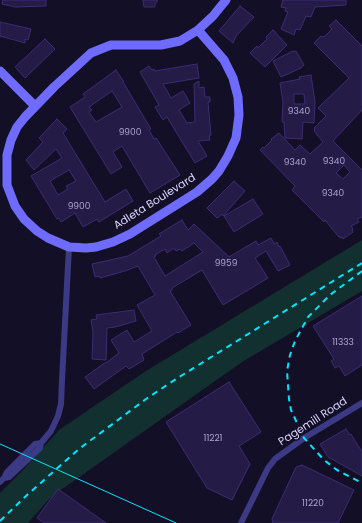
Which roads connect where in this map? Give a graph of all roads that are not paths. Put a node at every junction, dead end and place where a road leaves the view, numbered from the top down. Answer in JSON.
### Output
{"nodes":[{"id":1,"x":226,"y":0,"type":"edge"},
{"id":2,"x":198,"y":30,"type":"junction"},
{"id":3,"x":0,"y":70,"type":"edge"},
{"id":4,"x":35,"y":106,"type":"junction"},
{"id":5,"x":4,"y":185,"type":"edge"},
{"id":6,"x":69,"y":247,"type":"junction"},
{"id":7,"x":362,"y":403,"type":"edge"},
{"id":8,"x":41,"y":443,"type":"junction"},
{"id":9,"x":2,"y":480,"type":"edge"},
{"id":10,"x":241,"y":523,"type":"edge"}],
"edges":[{"from":1,"to":2,"type":"street","name":"Adleta Boulevard"},
{"from":2,"to":4,"type":"street","name":"Adleta Boulevard"},
{"from":2,"to":6,"type":"street","name":"Adleta Boulevard"},
{"from":3,"to":4,"type":"street"},
{"from":4,"to":5,"type":"street","name":"Adleta Boulevard"},
{"from":5,"to":6,"type":"street","name":"Adleta Boulevard"},
{"from":6,"to":8,"type":"street"},
{"from":7,"to":10,"type":"street","name":"Pagemill Road"},
{"from":8,"to":9,"type":"street"},
{"from":8,"to":9,"type":"street"}]}
